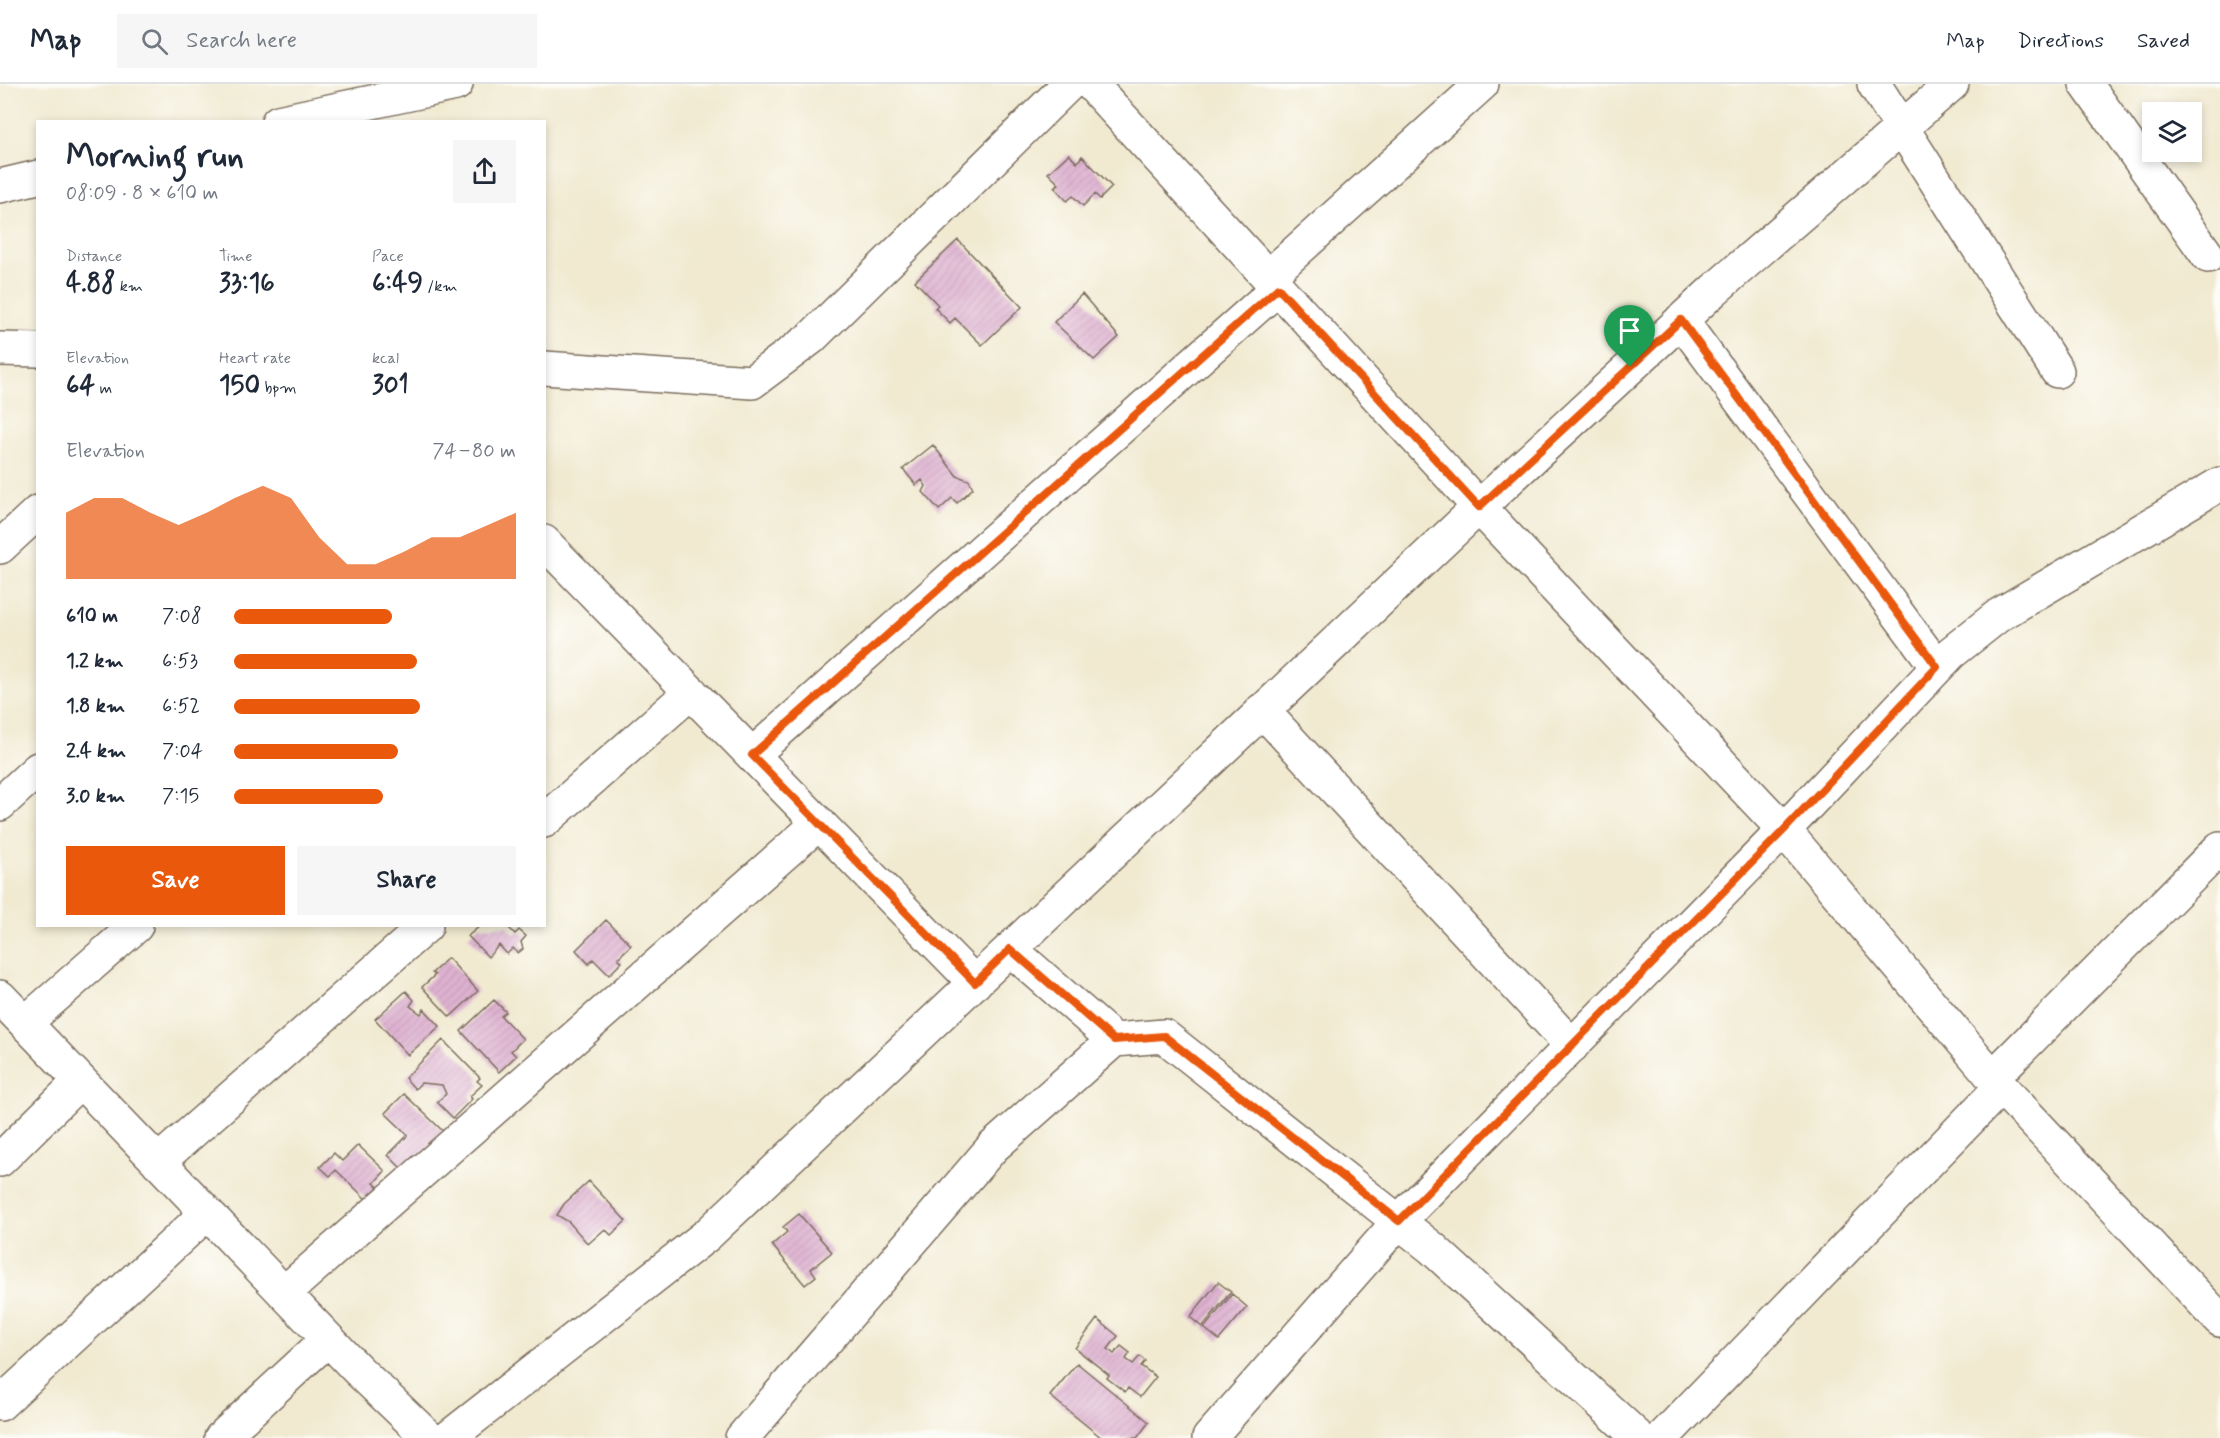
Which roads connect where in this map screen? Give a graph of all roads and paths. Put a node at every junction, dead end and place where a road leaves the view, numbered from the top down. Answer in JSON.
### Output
{"nodes":[{"id":1,"x":456,"y":84,"type":"edge"},
{"id":2,"x":1069,"y":84,"type":"edge"},
{"id":3,"x":1091,"y":84,"type":"edge"},
{"id":4,"x":1482,"y":84,"type":"edge"},
{"id":5,"x":1874,"y":84,"type":"edge"},
{"id":6,"x":1952,"y":84,"type":"edge"},
{"id":7,"x":2086,"y":84,"type":"edge"},
{"id":8,"x":287,"y":120,"type":"edge"},
{"id":9,"x":1902,"y":127,"type":"junction"},
{"id":10,"x":36,"y":177,"type":"edge"},
{"id":11,"x":0,"y":186,"type":"edge"},
{"id":12,"x":2208,"y":256,"type":"dead end"},
{"id":13,"x":1273,"y":282,"type":"junction"},
{"id":14,"x":1681,"y":320,"type":"junction"},
{"id":15,"x":0,"y":349,"type":"edge"},
{"id":16,"x":36,"y":350,"type":"edge"},
{"id":17,"x":546,"y":368,"type":"edge"},
{"id":18,"x":2057,"y":371,"type":"dead end"},
{"id":19,"x":2220,"y":484,"type":"edge"},
{"id":20,"x":1479,"y":507,"type":"junction"},
{"id":21,"x":36,"y":514,"type":"edge"},
{"id":22,"x":0,"y":547,"type":"edge"},
{"id":23,"x":549,"y":554,"type":"edge"},
{"id":24,"x":1937,"y":667,"type":"junction"},
{"id":25,"x":691,"y":692,"type":"junction"},
{"id":26,"x":1262,"y":710,"type":"junction"},
{"id":27,"x":752,"y":755,"type":"junction"},
{"id":28,"x":36,"y":771,"type":"edge"},
{"id":29,"x":0,"y":804,"type":"edge"},
{"id":30,"x":546,"y":819,"type":"edge"},
{"id":31,"x":819,"y":823,"type":"junction"},
{"id":32,"x":1784,"y":830,"type":"junction"},
{"id":33,"x":2220,"y":848,"type":"edge"},
{"id":34,"x":135,"y":927,"type":"edge"},
{"id":35,"x":425,"y":927,"type":"edge"},
{"id":36,"x":1010,"y":949,"type":"junction"},
{"id":37,"x":975,"y":983,"type":"junction"},
{"id":38,"x":0,"y":997,"type":"edge"},
{"id":39,"x":25,"y":1023,"type":"junction"},
{"id":40,"x":1114,"y":1040,"type":"junction"},
{"id":41,"x":1572,"y":1046,"type":"junction"},
{"id":42,"x":80,"y":1081,"type":"junction"},
{"id":43,"x":1997,"y":1082,"type":"junction"},
{"id":44,"x":0,"y":1160,"type":"edge"},
{"id":45,"x":158,"y":1162,"type":"junction"},
{"id":46,"x":207,"y":1213,"type":"junction"},
{"id":47,"x":1399,"y":1221,"type":"junction"},
{"id":48,"x":284,"y":1293,"type":"junction"},
{"id":49,"x":2220,"y":1320,"type":"edge"},
{"id":50,"x":328,"y":1339,"type":"junction"},
{"id":51,"x":0,"y":1404,"type":"edge"},
{"id":52,"x":221,"y":1438,"type":"edge"},
{"id":53,"x":429,"y":1438,"type":"edge"},
{"id":54,"x":448,"y":1438,"type":"edge"},
{"id":55,"x":742,"y":1438,"type":"edge"},
{"id":56,"x":1209,"y":1438,"type":"edge"},
{"id":57,"x":1639,"y":1438,"type":"edge"},
{"id":58,"x":1662,"y":1438,"type":"edge"}],
"edges":[{"from":1,"to":8,"type":"street"},
{"from":2,"to":17,"type":"street"},
{"from":3,"to":13,"type":"street"},
{"from":4,"to":13,"type":"street"},
{"from":5,"to":9,"type":"street"},
{"from":6,"to":9,"type":"street"},
{"from":7,"to":12,"type":"street"},
{"from":9,"to":14,"type":"street"},
{"from":9,"to":18,"type":"street"},
{"from":10,"to":11,"type":"street"},
{"from":13,"to":20,"type":"street"},
{"from":13,"to":27,"type":"street"},
{"from":14,"to":20,"type":"street"},
{"from":14,"to":24,"type":"street"},
{"from":15,"to":16,"type":"street"},
{"from":19,"to":24,"type":"street"},
{"from":20,"to":26,"type":"street"},
{"from":20,"to":32,"type":"street"},
{"from":21,"to":22,"type":"street"},
{"from":23,"to":25,"type":"street"},
{"from":24,"to":32,"type":"street"},
{"from":25,"to":27,"type":"street"},
{"from":25,"to":30,"type":"street"},
{"from":26,"to":36,"type":"street"},
{"from":26,"to":41,"type":"street"},
{"from":27,"to":31,"type":"street"},
{"from":28,"to":29,"type":"street"},
{"from":31,"to":37,"type":"street"},
{"from":31,"to":48,"type":"street"},
{"from":32,"to":41,"type":"street"},
{"from":32,"to":43,"type":"street"},
{"from":33,"to":43,"type":"street"},
{"from":34,"to":39,"type":"street"},
{"from":35,"to":45,"type":"street"},
{"from":36,"to":37,"type":"street"},
{"from":36,"to":40,"type":"street"},
{"from":37,"to":54,"type":"street"},
{"from":38,"to":39,"type":"street"},
{"from":39,"to":42,"type":"street"},
{"from":40,"to":47,"type":"street"},
{"from":40,"to":55,"type":"street"},
{"from":41,"to":47,"type":"street"},
{"from":42,"to":44,"type":"street"},
{"from":42,"to":45,"type":"street"},
{"from":43,"to":49,"type":"street"},
{"from":43,"to":58,"type":"street"},
{"from":45,"to":46,"type":"street"},
{"from":46,"to":48,"type":"street"},
{"from":46,"to":51,"type":"street"},
{"from":47,"to":56,"type":"street"},
{"from":47,"to":57,"type":"street"},
{"from":48,"to":50,"type":"street"},
{"from":50,"to":52,"type":"street"},
{"from":50,"to":53,"type":"street"}]}
